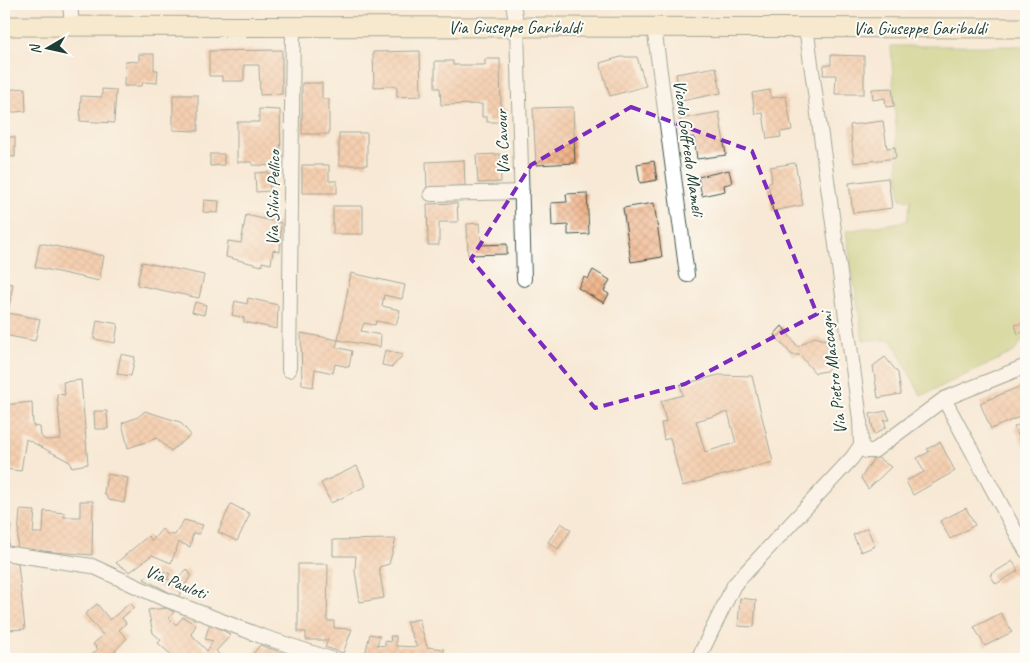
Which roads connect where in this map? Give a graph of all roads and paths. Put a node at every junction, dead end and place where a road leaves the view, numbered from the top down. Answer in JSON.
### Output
{"nodes":[{"id":1,"x":70,"y":4,"type":"edge"},
{"id":2,"x":513,"y":4,"type":"edge"},
{"id":3,"x":4,"y":26,"type":"edge"},
{"id":4,"x":72,"y":26,"type":"junction"},
{"id":5,"x":293,"y":26,"type":"junction"},
{"id":6,"x":517,"y":27,"type":"junction"},
{"id":7,"x":654,"y":27,"type":"junction"},
{"id":8,"x":806,"y":28,"type":"junction"},
{"id":9,"x":1026,"y":28,"type":"edge"},
{"id":10,"x":522,"y":192,"type":"junction"},
{"id":11,"x":431,"y":194,"type":"dead end"},
{"id":12,"x":687,"y":274,"type":"dead end"},
{"id":13,"x":524,"y":279,"type":"dead end"},
{"id":14,"x":1026,"y":366,"type":"edge"},
{"id":15,"x":290,"y":370,"type":"dead end"},
{"id":16,"x":944,"y":399,"type":"junction"},
{"id":17,"x":860,"y":445,"type":"junction"},
{"id":18,"x":1026,"y":551,"type":"edge"},
{"id":19,"x":4,"y":553,"type":"edge"},
{"id":20,"x":331,"y":659,"type":"edge"},
{"id":21,"x":698,"y":659,"type":"edge"}],
"edges":[{"from":1,"to":4,"type":"street"},
{"from":2,"to":6,"type":"street","name":"Via Cavour"},
{"from":3,"to":4,"type":"main road","name":"Via Giuseppe Garibaldi"},
{"from":4,"to":5,"type":"main road","name":"Via Giuseppe Garibaldi"},
{"from":5,"to":6,"type":"main road","name":"Via Giuseppe Garibaldi"},
{"from":5,"to":15,"type":"street","name":"Via Silvio Pellico"},
{"from":6,"to":7,"type":"main road","name":"Via Giuseppe Garibaldi"},
{"from":6,"to":10,"type":"street","name":"Via Cavour"},
{"from":7,"to":8,"type":"main road","name":"Via Giuseppe Garibaldi"},
{"from":7,"to":12,"type":"street","name":"Vicolo Goffredo Mameli"},
{"from":8,"to":9,"type":"main road","name":"Via Giuseppe Garibaldi"},
{"from":8,"to":17,"type":"street","name":"Via Pietro Mascagni"},
{"from":10,"to":11,"type":"street"},
{"from":10,"to":13,"type":"street","name":"Via Cavour"},
{"from":14,"to":16,"type":"street"},
{"from":16,"to":17,"type":"street"},
{"from":16,"to":18,"type":"street"},
{"from":17,"to":21,"type":"street","name":"Via Pietro Mascagni"},
{"from":19,"to":20,"type":"street","name":"Via Pauloti"}]}
